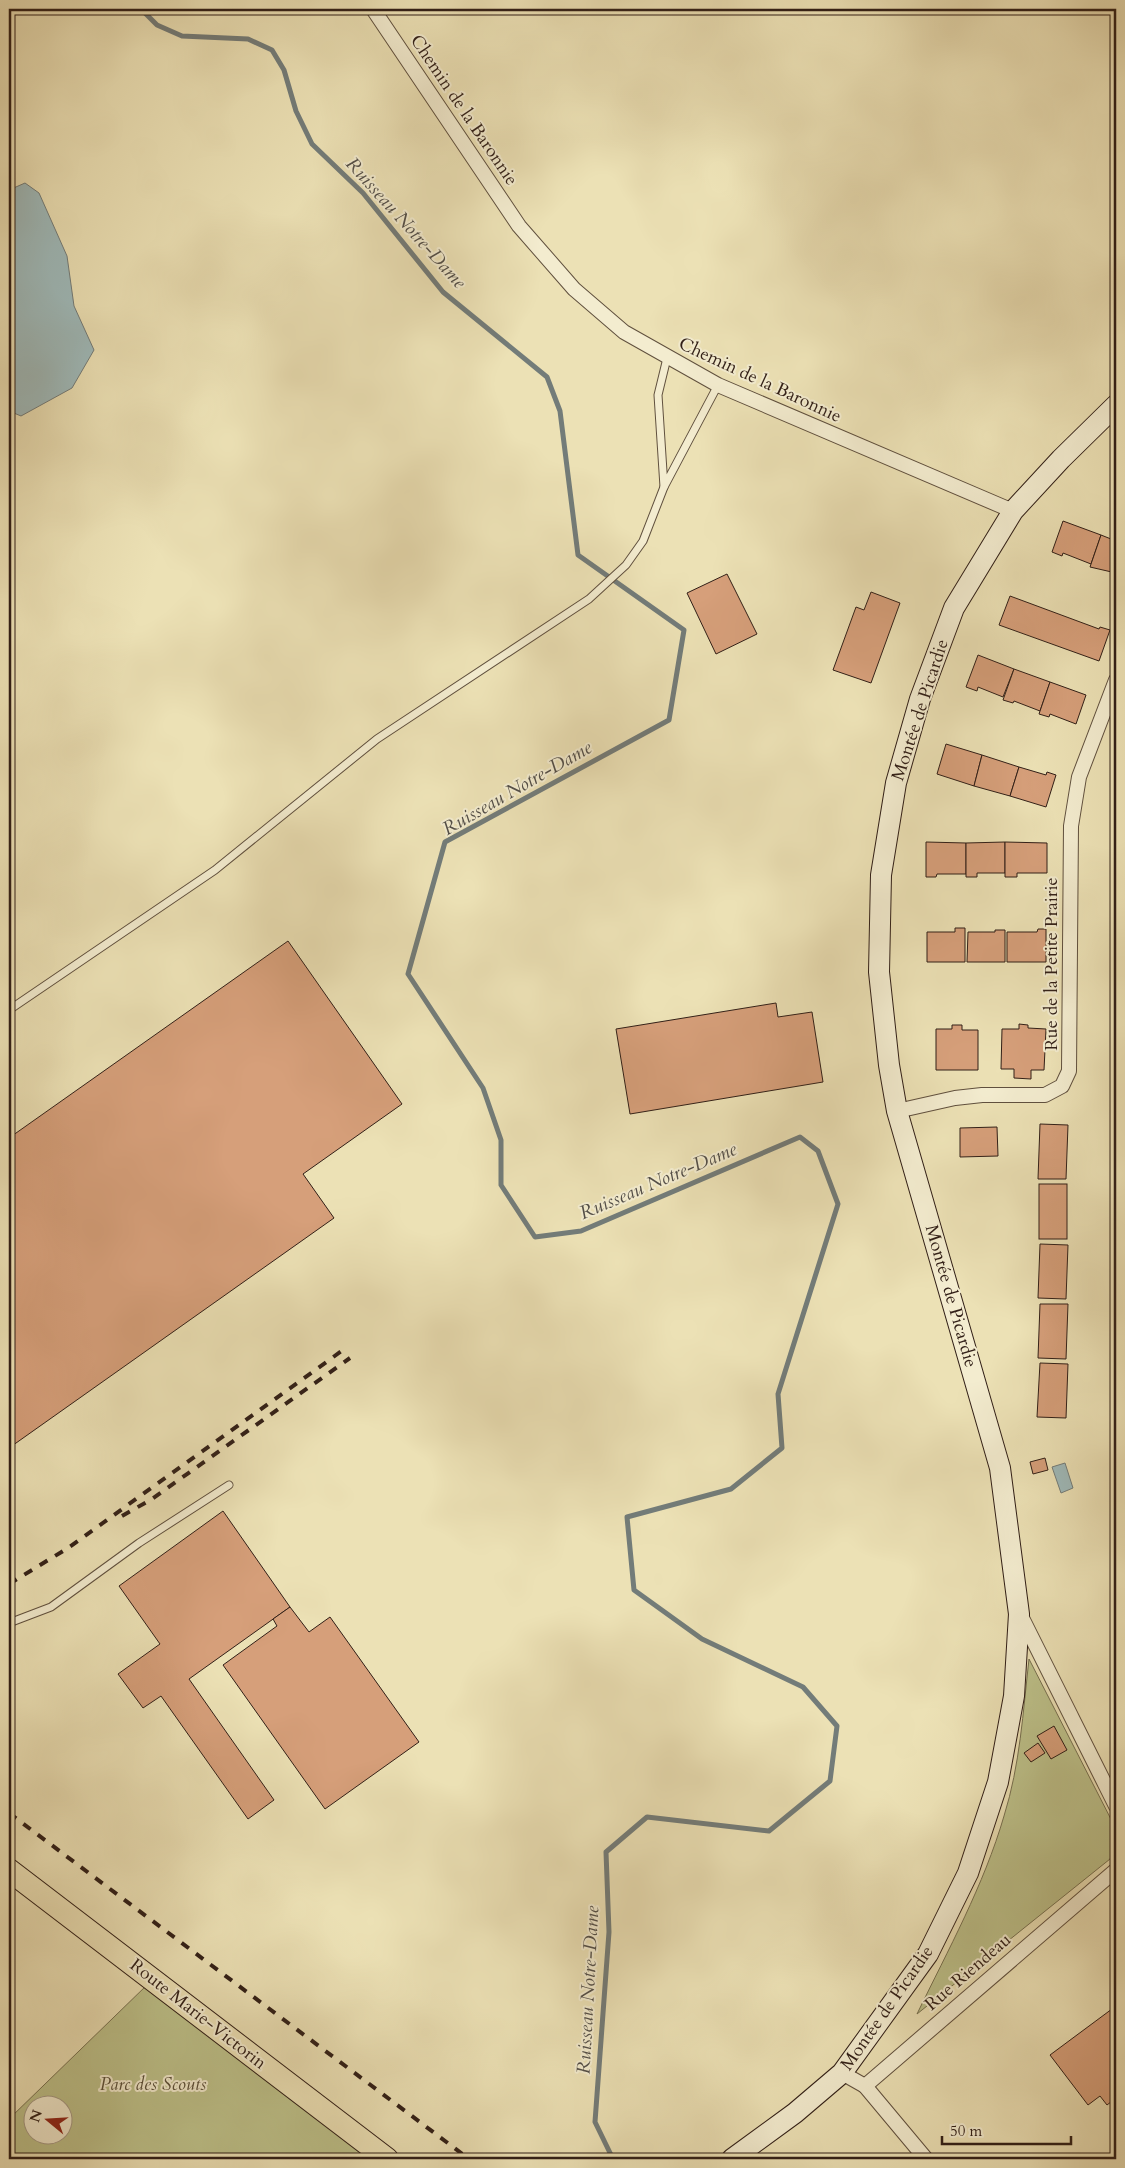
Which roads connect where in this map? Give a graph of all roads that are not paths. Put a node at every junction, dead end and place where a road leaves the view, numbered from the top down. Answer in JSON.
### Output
{"nodes":[{"id":1,"x":373,"y":9,"type":"edge"},
{"id":2,"x":667,"y":358,"type":"junction"},
{"id":3,"x":718,"y":385,"type":"junction"},
{"id":4,"x":1116,"y":405,"type":"edge"},
{"id":5,"x":664,"y":487,"type":"junction"},
{"id":6,"x":1013,"y":511,"type":"junction"},
{"id":7,"x":1116,"y":680,"type":"edge"},
{"id":8,"x":9,"y":1010,"type":"edge"},
{"id":9,"x":897,"y":1111,"type":"junction"},
{"id":10,"x":229,"y":1485,"type":"dead end"},
{"id":11,"x":1019,"y":1614,"type":"junction"},
{"id":12,"x":9,"y":1623,"type":"edge"},
{"id":13,"x":1116,"y":1806,"type":"edge"},
{"id":14,"x":9,"y":1870,"type":"edge"},
{"id":15,"x":1116,"y":1870,"type":"edge"},
{"id":16,"x":842,"y":2073,"type":"junction"},
{"id":17,"x":865,"y":2086,"type":"junction"},
{"id":18,"x":387,"y":2159,"type":"edge"},
{"id":19,"x":732,"y":2159,"type":"edge"},
{"id":20,"x":926,"y":2159,"type":"edge"}],
"edges":[{"from":1,"to":2,"type":"street","name":"Chemin de la Baronnie"},
{"from":2,"to":3,"type":"street","name":"Chemin de la Baronnie"},
{"from":2,"to":5,"type":"lane"},
{"from":3,"to":5,"type":"lane"},
{"from":3,"to":6,"type":"street","name":"Chemin de la Baronnie"},
{"from":4,"to":6,"type":"street","name":"Montée de Picardie"},
{"from":5,"to":8,"type":"lane"},
{"from":6,"to":9,"type":"street","name":"Montée de Picardie"},
{"from":7,"to":9,"type":"street","name":"Rue de la Petite Prairie"},
{"from":9,"to":11,"type":"street","name":"Montée de Picardie"},
{"from":10,"to":12,"type":"lane"},
{"from":11,"to":13,"type":"street"},
{"from":11,"to":16,"type":"street","name":"Montée de Picardie"},
{"from":14,"to":18,"type":"main road","name":"Route Marie-Victorin"},
{"from":15,"to":17,"type":"street","name":"Rue Riendeau"},
{"from":16,"to":17,"type":"street"},
{"from":16,"to":19,"type":"street","name":"Montée de Picardie"},
{"from":17,"to":20,"type":"street"}]}
